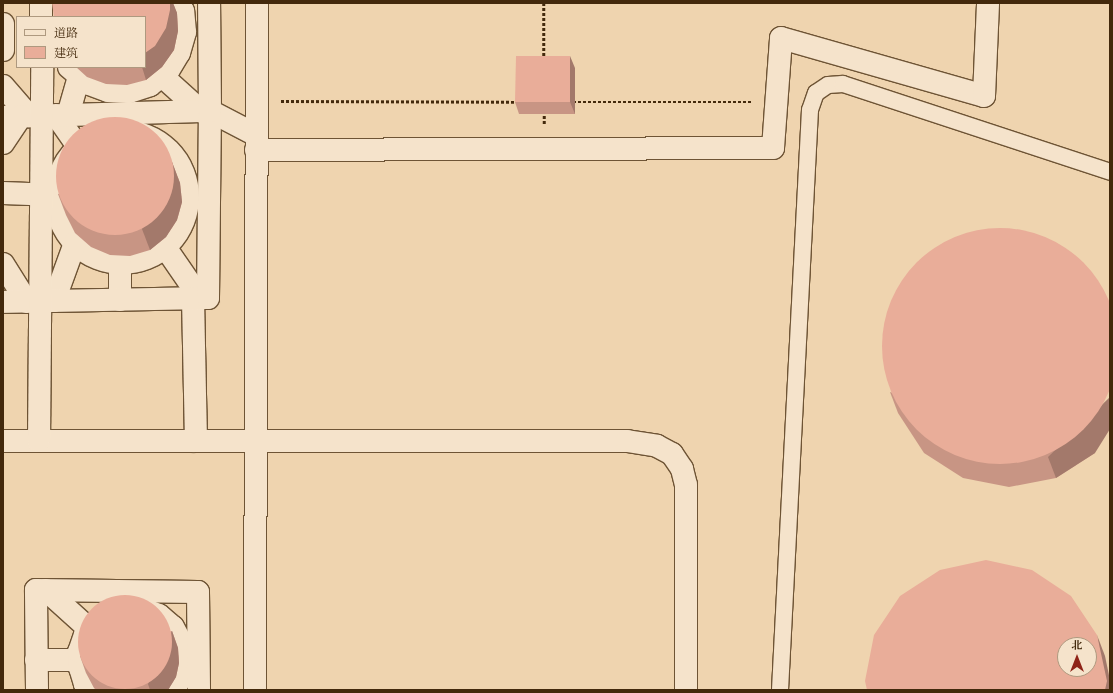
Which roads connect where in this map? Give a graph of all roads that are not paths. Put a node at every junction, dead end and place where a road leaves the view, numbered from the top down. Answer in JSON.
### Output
{"nodes":[{"id":1,"x":41,"y":3,"type":"edge"},
{"id":2,"x":60,"y":3,"type":"edge"},
{"id":3,"x":257,"y":3,"type":"edge"},
{"id":4,"x":988,"y":3,"type":"edge"},
{"id":5,"x":181,"y":12,"type":"edge"},
{"id":6,"x":209,"y":12,"type":"edge"},
{"id":7,"x":41,"y":16,"type":"edge"},
{"id":8,"x":56,"y":16,"type":"edge"},
{"id":9,"x":8,"y":26,"type":"edge"},
{"id":10,"x":3,"y":50,"type":"edge"},
{"id":11,"x":42,"y":68,"type":"edge"},
{"id":12,"x":74,"y":72,"type":"edge"},
{"id":13,"x":162,"y":76,"type":"junction"},
{"id":14,"x":3,"y":86,"type":"edge"},
{"id":15,"x":123,"y":92,"type":"junction"},
{"id":16,"x":206,"y":111,"type":"junction"},
{"id":17,"x":36,"y":116,"type":"edge"},
{"id":18,"x":121,"y":122,"type":"junction"},
{"id":19,"x":3,"y":143,"type":"edge"},
{"id":20,"x":256,"y":143,"type":"junction"},
{"id":21,"x":78,"y":147,"type":"junction"},
{"id":22,"x":1110,"y":172,"type":"edge"},
{"id":23,"x":3,"y":193,"type":"edge"},
{"id":24,"x":49,"y":195,"type":"junction"},
{"id":25,"x":199,"y":198,"type":"junction"},
{"id":26,"x":3,"y":207,"type":"edge"},
{"id":27,"x":75,"y":243,"type":"junction"},
{"id":28,"x":165,"y":247,"type":"junction"},
{"id":29,"x":3,"y":264,"type":"edge"},
{"id":30,"x":120,"y":264,"type":"junction"},
{"id":31,"x":197,"y":298,"type":"junction"},
{"id":32,"x":120,"y":300,"type":"junction"},
{"id":33,"x":3,"y":302,"type":"edge"},
{"id":34,"x":40,"y":302,"type":"junction"},
{"id":35,"x":3,"y":441,"type":"edge"},
{"id":36,"x":39,"y":441,"type":"junction"},
{"id":37,"x":196,"y":441,"type":"junction"},
{"id":38,"x":256,"y":441,"type":"junction"},
{"id":39,"x":46,"y":590,"type":"junction"},
{"id":40,"x":190,"y":592,"type":"junction"},
{"id":41,"x":114,"y":611,"type":"junction"},
{"id":42,"x":166,"y":621,"type":"junction"},
{"id":43,"x":191,"y":659,"type":"junction"},
{"id":44,"x":36,"y":660,"type":"junction"},
{"id":45,"x":80,"y":660,"type":"junction"},
{"id":46,"x":37,"y":690,"type":"edge"},
{"id":47,"x":90,"y":690,"type":"edge"},
{"id":48,"x":174,"y":690,"type":"edge"},
{"id":49,"x":199,"y":690,"type":"edge"},
{"id":50,"x":255,"y":690,"type":"edge"},
{"id":51,"x":686,"y":690,"type":"edge"},
{"id":52,"x":780,"y":690,"type":"edge"}],
"edges":[{"from":1,"to":7,"type":"street"},
{"from":2,"to":8,"type":"street"},
{"from":3,"to":20,"type":"street"},
{"from":4,"to":20,"type":"street"},
{"from":5,"to":6,"type":"street"},
{"from":5,"to":13,"type":"street"},
{"from":6,"to":16,"type":"street"},
{"from":9,"to":10,"type":"street"},
{"from":11,"to":17,"type":"street"},
{"from":12,"to":15,"type":"street"},
{"from":12,"to":17,"type":"street"},
{"from":13,"to":15,"type":"street"},
{"from":13,"to":16,"type":"street"},
{"from":14,"to":17,"type":"street"},
{"from":15,"to":18,"type":"street"},
{"from":16,"to":18,"type":"street"},
{"from":16,"to":20,"type":"street"},
{"from":16,"to":25,"type":"street"},
{"from":17,"to":18,"type":"street"},
{"from":17,"to":19,"type":"street"},
{"from":17,"to":21,"type":"street"},
{"from":17,"to":24,"type":"street"},
{"from":18,"to":21,"type":"street"},
{"from":18,"to":25,"type":"street"},
{"from":20,"to":38,"type":"street"},
{"from":21,"to":24,"type":"street"},
{"from":22,"to":52,"type":"lane"},
{"from":23,"to":24,"type":"street"},
{"from":23,"to":26,"type":"street"},
{"from":24,"to":27,"type":"street"},
{"from":24,"to":34,"type":"street"},
{"from":25,"to":28,"type":"street"},
{"from":25,"to":31,"type":"street"},
{"from":27,"to":30,"type":"street"},
{"from":27,"to":34,"type":"street"},
{"from":28,"to":30,"type":"street"},
{"from":28,"to":31,"type":"street"},
{"from":29,"to":34,"type":"street"},
{"from":30,"to":32,"type":"street"},
{"from":31,"to":32,"type":"street"},
{"from":31,"to":37,"type":"street"},
{"from":32,"to":34,"type":"street"},
{"from":33,"to":34,"type":"street"},
{"from":34,"to":36,"type":"street"},
{"from":35,"to":36,"type":"street"},
{"from":36,"to":37,"type":"street"},
{"from":37,"to":38,"type":"street"},
{"from":38,"to":50,"type":"street"},
{"from":38,"to":51,"type":"street"},
{"from":39,"to":41,"type":"street"},
{"from":39,"to":41,"type":"street"},
{"from":39,"to":44,"type":"street"},
{"from":40,"to":41,"type":"street"},
{"from":40,"to":42,"type":"street"},
{"from":40,"to":43,"type":"street"},
{"from":41,"to":42,"type":"street"},
{"from":41,"to":45,"type":"street"},
{"from":42,"to":43,"type":"street"},
{"from":43,"to":48,"type":"street"},
{"from":43,"to":49,"type":"street"},
{"from":44,"to":45,"type":"street"},
{"from":44,"to":46,"type":"street"},
{"from":45,"to":47,"type":"street"}]}
